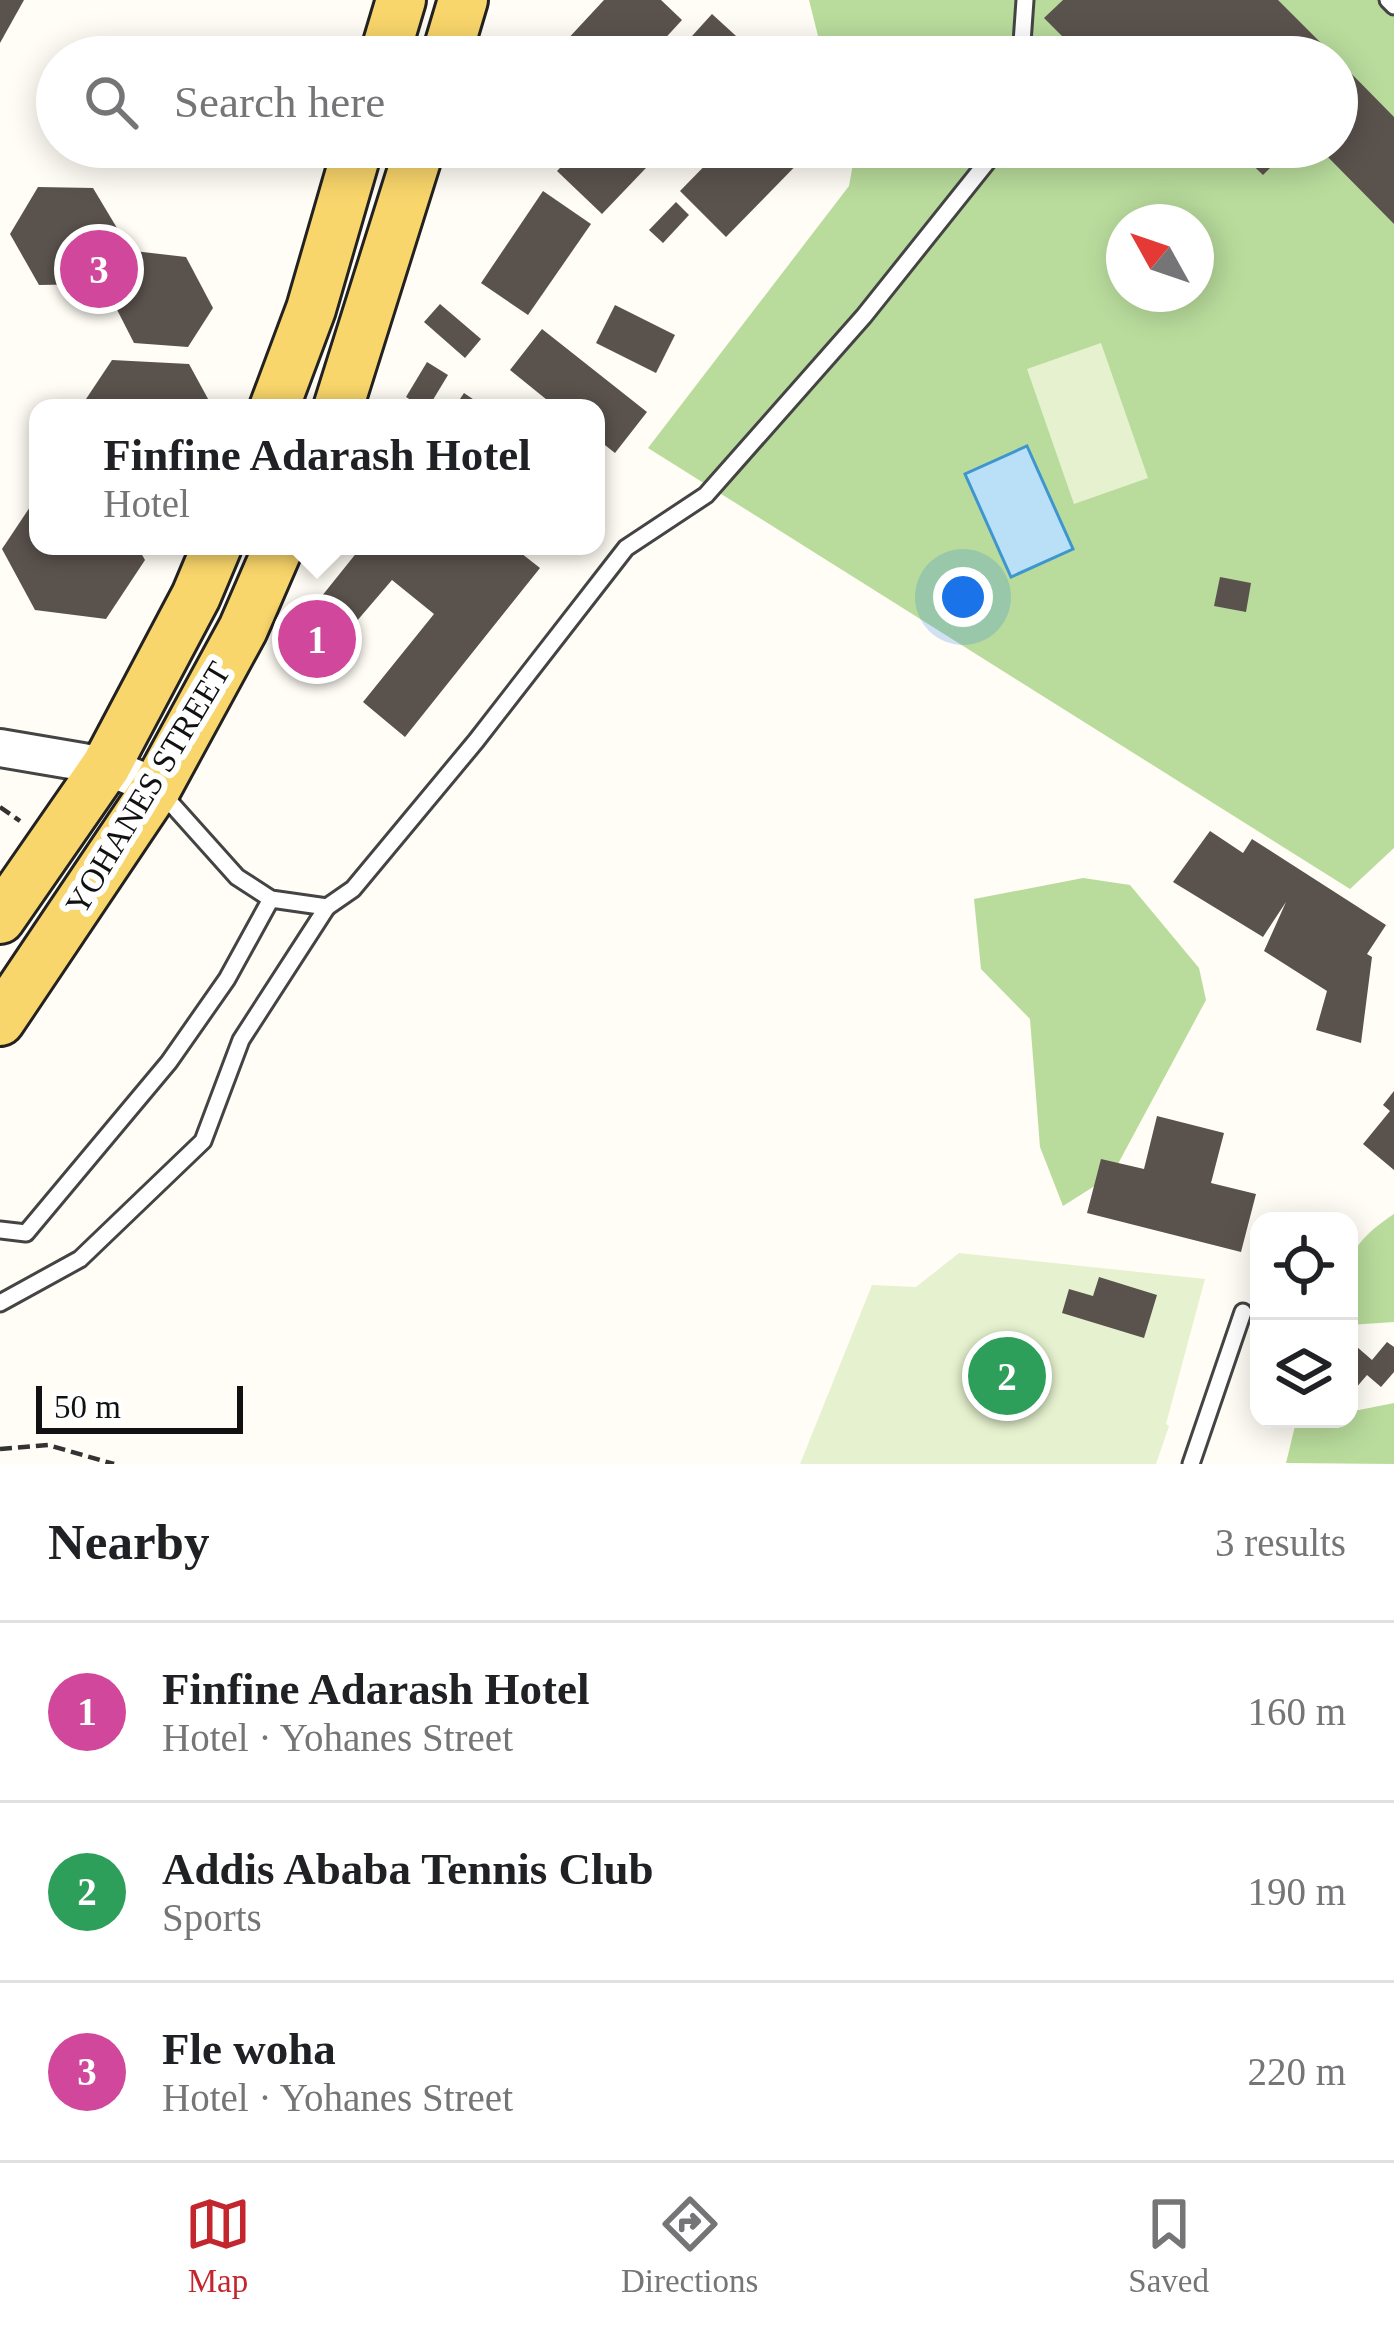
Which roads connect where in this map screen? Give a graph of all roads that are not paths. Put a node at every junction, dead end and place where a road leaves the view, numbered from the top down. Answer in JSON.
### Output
{"nodes":[{"id":1,"x":401,"y":0,"type":"edge"},
{"id":2,"x":463,"y":0,"type":"edge"},
{"id":3,"x":1025,"y":0,"type":"edge"},
{"id":4,"x":391,"y":36,"type":"edge"},
{"id":5,"x":452,"y":36,"type":"edge"},
{"id":6,"x":1022,"y":36,"type":"edge"},
{"id":7,"x":352,"y":168,"type":"edge"},
{"id":8,"x":414,"y":168,"type":"edge"},
{"id":9,"x":982,"y":168,"type":"edge"},
{"id":10,"x":311,"y":309,"type":"junction"},
{"id":11,"x":367,"y":326,"type":"junction"},
{"id":12,"x":277,"y":399,"type":"edge"},
{"id":13,"x":341,"y":399,"type":"edge"},
{"id":14,"x":213,"y":555,"type":"edge"},
{"id":15,"x":275,"y":555,"type":"edge"},
{"id":16,"x":0,"y":748,"type":"edge"},
{"id":17,"x":106,"y":766,"type":"junction"},
{"id":18,"x":157,"y":787,"type":"junction"},
{"id":19,"x":271,"y":899,"type":"junction"},
{"id":20,"x":327,"y":907,"type":"junction"},
{"id":21,"x":0,"y":919,"type":"edge"},
{"id":22,"x":0,"y":1021,"type":"edge"},
{"id":23,"x":0,"y":1230,"type":"edge"},
{"id":24,"x":0,"y":1304,"type":"edge"},
{"id":25,"x":1243,"y":1312,"type":"dead end"},
{"id":26,"x":1191,"y":1464,"type":"edge"}],
"edges":[{"from":1,"to":4,"type":"main road"},
{"from":2,"to":5,"type":"main road"},
{"from":3,"to":6,"type":"lane"},
{"from":7,"to":10,"type":"main road"},
{"from":8,"to":11,"type":"main road"},
{"from":9,"to":20,"type":"lane"},
{"from":10,"to":11,"type":"main road"},
{"from":10,"to":12,"type":"main road"},
{"from":11,"to":13,"type":"main road"},
{"from":14,"to":17,"type":"main road","name":"YOHANES STREET"},
{"from":15,"to":18,"type":"main road","name":"YOHANES STREET"},
{"from":16,"to":17,"type":"street"},
{"from":17,"to":18,"type":"street"},
{"from":17,"to":21,"type":"main road","name":"YOHANES STREET"},
{"from":18,"to":19,"type":"lane"},
{"from":18,"to":22,"type":"main road","name":"YOHANES STREET"},
{"from":19,"to":20,"type":"lane"},
{"from":19,"to":23,"type":"lane"},
{"from":20,"to":24,"type":"lane"},
{"from":25,"to":26,"type":"lane"}]}
